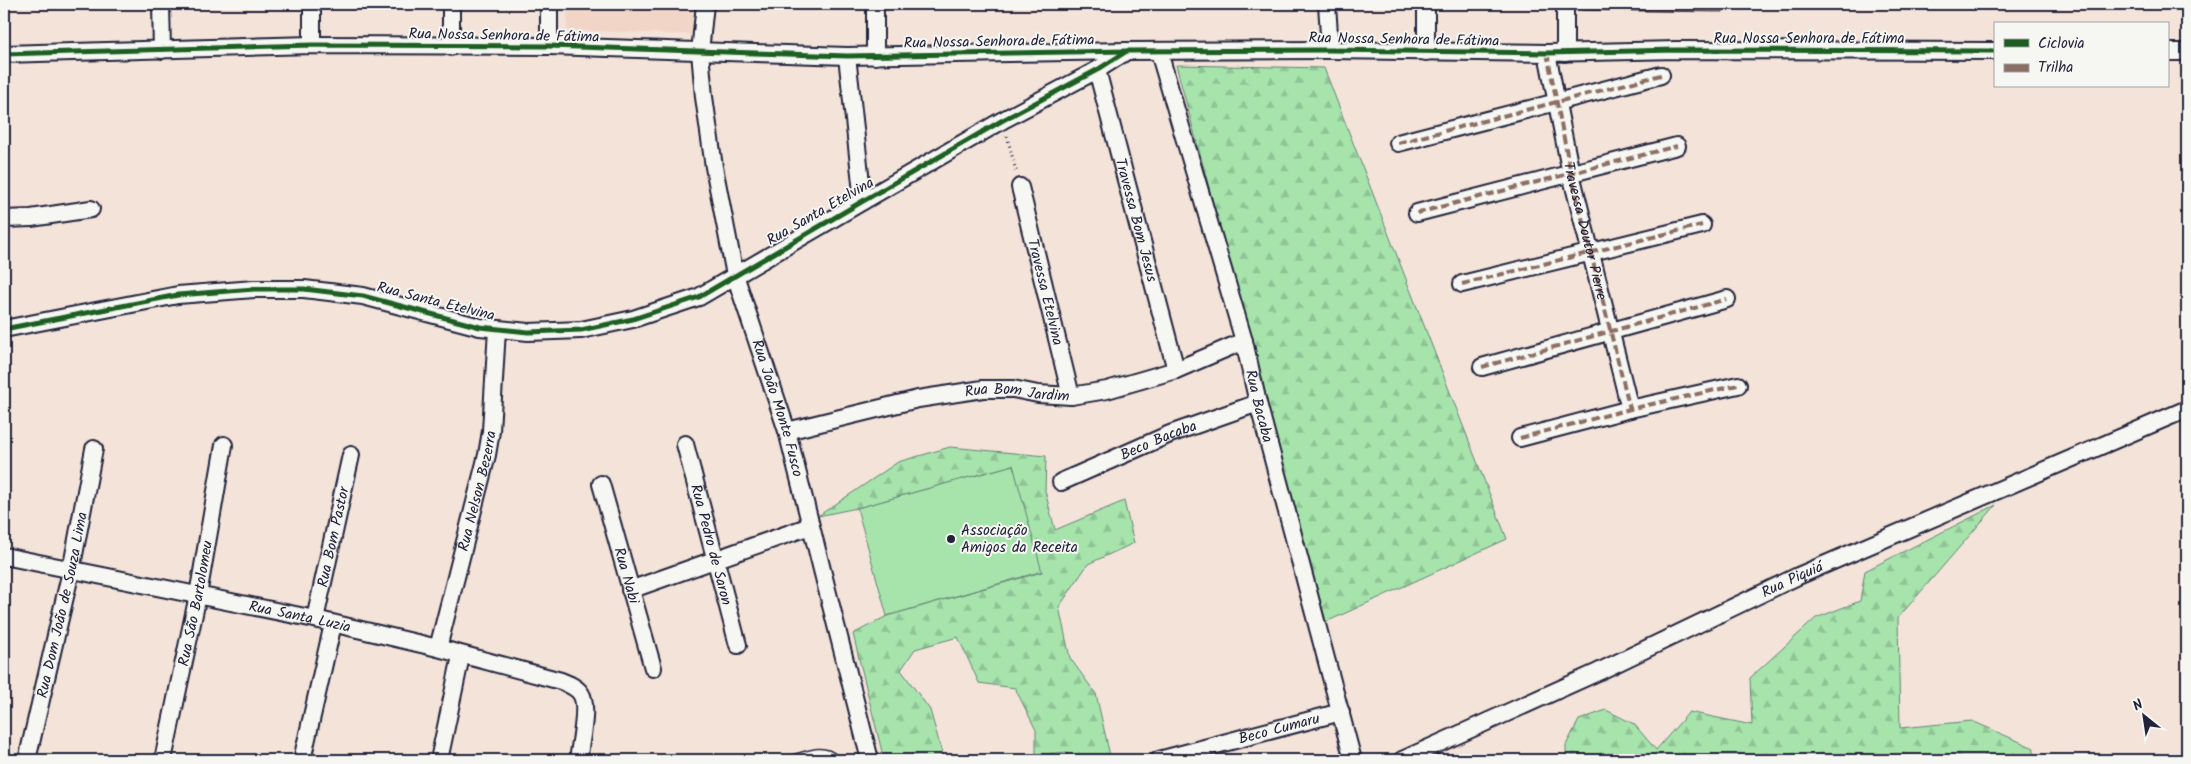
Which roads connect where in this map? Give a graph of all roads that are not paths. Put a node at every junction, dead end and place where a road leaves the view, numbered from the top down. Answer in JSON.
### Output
{"nodes":[{"id":1,"x":162,"y":4,"type":"edge"},
{"id":2,"x":312,"y":4,"type":"edge"},
{"id":3,"x":451,"y":4,"type":"edge"},
{"id":4,"x":549,"y":4,"type":"edge"},
{"id":5,"x":706,"y":4,"type":"edge"},
{"id":6,"x":875,"y":4,"type":"edge"},
{"id":7,"x":1327,"y":4,"type":"edge"},
{"id":8,"x":1426,"y":4,"type":"edge"},
{"id":9,"x":1565,"y":4,"type":"edge"},
{"id":10,"x":312,"y":45,"type":"junction"},
{"id":11,"x":549,"y":46,"type":"junction"},
{"id":12,"x":451,"y":47,"type":"junction"},
{"id":13,"x":162,"y":50,"type":"junction"},
{"id":14,"x":1330,"y":50,"type":"junction"},
{"id":15,"x":1126,"y":51,"type":"junction"},
{"id":16,"x":1994,"y":51,"type":"edge"},
{"id":17,"x":700,"y":52,"type":"junction"},
{"id":18,"x":1159,"y":52,"type":"junction"},
{"id":19,"x":1426,"y":52,"type":"junction"},
{"id":20,"x":2168,"y":52,"type":"edge"},
{"id":21,"x":1547,"y":53,"type":"junction"},
{"id":22,"x":1565,"y":53,"type":"junction"},
{"id":23,"x":2187,"y":53,"type":"edge"},
{"id":24,"x":4,"y":54,"type":"edge"},
{"id":25,"x":847,"y":56,"type":"junction"},
{"id":26,"x":876,"y":56,"type":"junction"},
{"id":27,"x":1097,"y":70,"type":"junction"},
{"id":28,"x":1661,"y":75,"type":"dead end"},
{"id":29,"x":1555,"y":101,"type":"junction"},
{"id":30,"x":1398,"y":143,"type":"dead end"},
{"id":31,"x":1677,"y":146,"type":"dead end"},
{"id":32,"x":1571,"y":174,"type":"junction"},
{"id":33,"x":1020,"y":187,"type":"road end"},
{"id":34,"x":863,"y":201,"type":"junction"},
{"id":35,"x":91,"y":209,"type":"dead end"},
{"id":36,"x":1417,"y":213,"type":"dead end"},
{"id":37,"x":4,"y":219,"type":"edge"},
{"id":38,"x":1702,"y":225,"type":"dead end"},
{"id":39,"x":1592,"y":253,"type":"junction"},
{"id":40,"x":734,"y":275,"type":"junction"},
{"id":41,"x":1462,"y":284,"type":"dead end"},
{"id":42,"x":1727,"y":299,"type":"dead end"},
{"id":43,"x":4,"y":329,"type":"edge"},
{"id":44,"x":497,"y":329,"type":"junction"},
{"id":45,"x":1611,"y":330,"type":"junction"},
{"id":46,"x":1244,"y":342,"type":"junction"},
{"id":47,"x":1482,"y":368,"type":"dead end"},
{"id":48,"x":1176,"y":370,"type":"junction"},
{"id":49,"x":1738,"y":385,"type":"dead end"},
{"id":50,"x":1071,"y":396,"type":"junction"},
{"id":51,"x":1258,"y":403,"type":"junction"},
{"id":52,"x":1630,"y":409,"type":"junction"},
{"id":53,"x":2187,"y":409,"type":"edge"},
{"id":54,"x":787,"y":431,"type":"junction"},
{"id":55,"x":1520,"y":438,"type":"dead end"},
{"id":56,"x":224,"y":444,"type":"dead end"},
{"id":57,"x":685,"y":444,"type":"dead end"},
{"id":58,"x":94,"y":448,"type":"dead end"},
{"id":59,"x":351,"y":455,"type":"dead end"},
{"id":60,"x":1061,"y":482,"type":"dead end"},
{"id":61,"x":601,"y":484,"type":"dead end"},
{"id":62,"x":810,"y":526,"type":"junction"},
{"id":63,"x":4,"y":556,"type":"edge"},
{"id":64,"x":716,"y":558,"type":"junction"},
{"id":65,"x":71,"y":571,"type":"junction"},
{"id":66,"x":630,"y":590,"type":"junction"},
{"id":67,"x":198,"y":595,"type":"junction"},
{"id":68,"x":315,"y":619,"type":"junction"},
{"id":69,"x":333,"y":624,"type":"junction"},
{"id":70,"x":738,"y":645,"type":"dead end"},
{"id":71,"x":438,"y":648,"type":"junction"},
{"id":72,"x":462,"y":656,"type":"junction"},
{"id":73,"x":654,"y":668,"type":"dead end"},
{"id":74,"x":1341,"y":712,"type":"junction"},
{"id":75,"x":27,"y":760,"type":"edge"},
{"id":76,"x":163,"y":760,"type":"edge"},
{"id":77,"x":302,"y":760,"type":"edge"},
{"id":78,"x":439,"y":760,"type":"edge"},
{"id":79,"x":578,"y":760,"type":"edge"},
{"id":80,"x":793,"y":760,"type":"edge"},
{"id":81,"x":835,"y":760,"type":"edge"},
{"id":82,"x":870,"y":760,"type":"edge"},
{"id":83,"x":1159,"y":760,"type":"edge"},
{"id":84,"x":1353,"y":760,"type":"edge"},
{"id":85,"x":1402,"y":760,"type":"edge"}],
"edges":[{"from":1,"to":13,"type":"street"},
{"from":2,"to":10,"type":"street"},
{"from":3,"to":12,"type":"street"},
{"from":4,"to":11,"type":"street"},
{"from":5,"to":17,"type":"street","name":"Rua João Monte Fusco"},
{"from":6,"to":26,"type":"street"},
{"from":7,"to":14,"type":"street"},
{"from":8,"to":19,"type":"street"},
{"from":9,"to":22,"type":"street"},
{"from":10,"to":12,"type":"street","name":"Rua Nossa Senhora de Fátima"},
{"from":10,"to":13,"type":"street","name":"Rua Nossa Senhora de Fátima"},
{"from":11,"to":12,"type":"street","name":"Rua Nossa Senhora de Fátima"},
{"from":11,"to":17,"type":"street","name":"Rua Nossa Senhora de Fátima"},
{"from":13,"to":24,"type":"street","name":"Rua Nossa Senhora de Fátima"},
{"from":14,"to":18,"type":"street","name":"Rua Nossa Senhora de Fátima"},
{"from":14,"to":19,"type":"street","name":"Rua Nossa Senhora de Fátima"},
{"from":15,"to":18,"type":"street","name":"Rua Nossa Senhora de Fátima"},
{"from":15,"to":26,"type":"street","name":"Rua Nossa Senhora de Fátima"},
{"from":15,"to":27,"type":"street","name":"Rua Santa Etelvina"},
{"from":16,"to":22,"type":"street","name":"Rua Nossa Senhora de Fátima"},
{"from":17,"to":25,"type":"street","name":"Rua Nossa Senhora de Fátima"},
{"from":17,"to":40,"type":"street","name":"Rua João Monte Fusco"},
{"from":18,"to":46,"type":"street","name":"Rua Bacaba"},
{"from":19,"to":21,"type":"street","name":"Rua Nossa Senhora de Fátima"},
{"from":20,"to":23,"type":"street"},
{"from":21,"to":22,"type":"street","name":"Rua Nossa Senhora de Fátima"},
{"from":21,"to":29,"type":"street","name":"Travessa Doutor Pierre"},
{"from":25,"to":26,"type":"street","name":"Rua Nossa Senhora de Fátima"},
{"from":25,"to":34,"type":"street"},
{"from":27,"to":34,"type":"street","name":"Rua Santa Etelvina"},
{"from":27,"to":48,"type":"street","name":"Travessa Bom Jesus"},
{"from":28,"to":29,"type":"street"},
{"from":29,"to":30,"type":"street"},
{"from":29,"to":32,"type":"street","name":"Travessa Doutor Pierre"},
{"from":31,"to":32,"type":"street"},
{"from":32,"to":36,"type":"street"},
{"from":32,"to":39,"type":"street","name":"Travessa Doutor Pierre"},
{"from":33,"to":50,"type":"street","name":"Travessa Etelvina"},
{"from":34,"to":40,"type":"street","name":"Rua Santa Etelvina"},
{"from":35,"to":37,"type":"street"},
{"from":38,"to":39,"type":"street"},
{"from":39,"to":41,"type":"street"},
{"from":39,"to":45,"type":"street","name":"Travessa Doutor Pierre"},
{"from":40,"to":44,"type":"street","name":"Rua Santa Etelvina"},
{"from":40,"to":54,"type":"street","name":"Rua João Monte Fusco"},
{"from":42,"to":45,"type":"street"},
{"from":43,"to":44,"type":"street","name":"Rua Santa Etelvina"},
{"from":44,"to":71,"type":"street","name":"Rua Nelson Bezerra"},
{"from":45,"to":47,"type":"street"},
{"from":45,"to":52,"type":"street","name":"Travessa Doutor Pierre"},
{"from":46,"to":48,"type":"street","name":"Rua Bom Jardim"},
{"from":46,"to":51,"type":"street","name":"Rua Bacaba"},
{"from":48,"to":50,"type":"street","name":"Rua Bom Jardim"},
{"from":49,"to":52,"type":"street"},
{"from":50,"to":54,"type":"street","name":"Rua Bom Jardim"},
{"from":51,"to":60,"type":"street","name":"Beco Bacaba"},
{"from":51,"to":74,"type":"street","name":"Rua Bacaba"},
{"from":52,"to":55,"type":"street"},
{"from":53,"to":85,"type":"street","name":"Rua Piquiá"},
{"from":54,"to":62,"type":"street","name":"Rua João Monte Fusco"},
{"from":56,"to":67,"type":"street","name":"Rua São Bartolomeu"},
{"from":57,"to":64,"type":"street","name":"Rua Pedro de Saron"},
{"from":58,"to":65,"type":"street","name":"Rua Dom João de Souza Lima"},
{"from":59,"to":68,"type":"street","name":"Rua Bom Pastor"},
{"from":61,"to":66,"type":"street","name":"Rua Nabi"},
{"from":62,"to":64,"type":"street"},
{"from":62,"to":82,"type":"street","name":"Rua João Monte Fusco"},
{"from":63,"to":65,"type":"street","name":"Rua Santa Luzia"},
{"from":64,"to":66,"type":"street"},
{"from":64,"to":70,"type":"street","name":"Rua Pedro de Saron"},
{"from":65,"to":67,"type":"street","name":"Rua Santa Luzia"},
{"from":65,"to":75,"type":"street","name":"Rua Dom João de Souza Lima"},
{"from":66,"to":73,"type":"street","name":"Rua Nabi"},
{"from":67,"to":68,"type":"street","name":"Rua Santa Luzia"},
{"from":67,"to":76,"type":"street","name":"Rua São Bartolomeu"},
{"from":68,"to":69,"type":"street","name":"Rua Santa Luzia"},
{"from":69,"to":71,"type":"street","name":"Rua Santa Luzia"},
{"from":69,"to":77,"type":"street"},
{"from":71,"to":72,"type":"street","name":"Rua Santa Luzia"},
{"from":72,"to":78,"type":"street"},
{"from":72,"to":79,"type":"street","name":"Rua Santa Luzia"},
{"from":74,"to":83,"type":"street","name":"Beco Cumaru"},
{"from":74,"to":84,"type":"street","name":"Rua Bacaba"},
{"from":80,"to":81,"type":"lane"}]}
